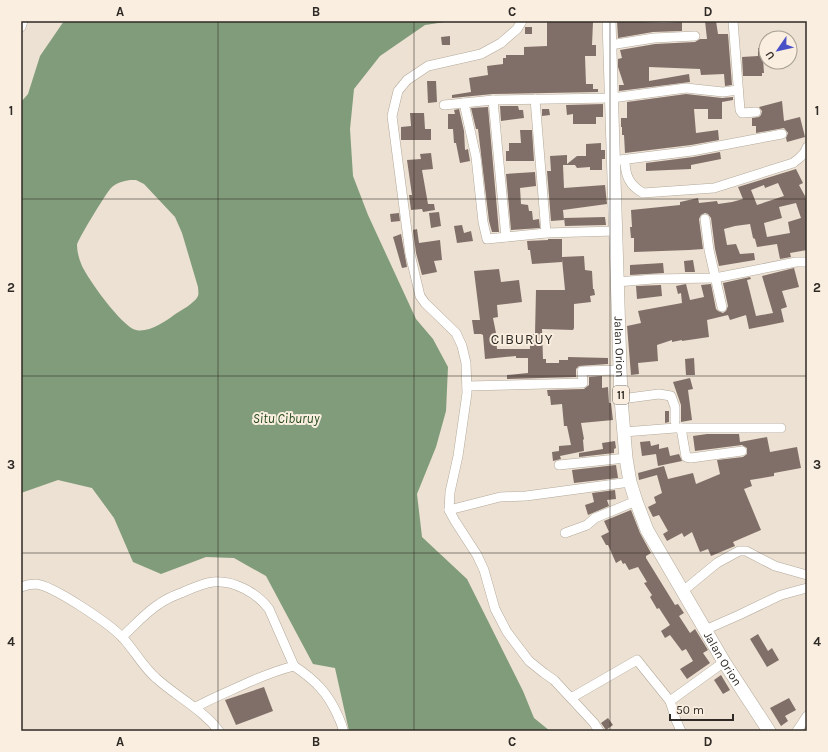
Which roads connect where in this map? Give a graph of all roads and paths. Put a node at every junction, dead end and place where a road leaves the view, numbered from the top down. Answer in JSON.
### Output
{"nodes":[{"id":1,"x":23,"y":21,"type":"edge"},
{"id":2,"x":522,"y":21,"type":"edge"},
{"id":3,"x":609,"y":21,"type":"edge"},
{"id":4,"x":733,"y":21,"type":"edge"},
{"id":5,"x":21,"y":27,"type":"edge"},
{"id":6,"x":695,"y":36,"type":"dead end"},
{"id":7,"x":610,"y":45,"type":"junction"},
{"id":8,"x":738,"y":90,"type":"junction"},
{"id":9,"x":612,"y":98,"type":"junction"},
{"id":10,"x":535,"y":99,"type":"junction"},
{"id":11,"x":493,"y":100,"type":"junction"},
{"id":12,"x":464,"y":103,"type":"junction"},
{"id":13,"x":444,"y":105,"type":"dead end"},
{"id":14,"x":756,"y":112,"type":"dead end"},
{"id":15,"x":782,"y":134,"type":"dead end"},
{"id":16,"x":807,"y":147,"type":"edge"},
{"id":17,"x":620,"y":160,"type":"junction"},
{"id":18,"x":705,"y":219,"type":"dead end"},
{"id":19,"x":615,"y":231,"type":"junction"},
{"id":20,"x":546,"y":233,"type":"junction"},
{"id":21,"x":506,"y":237,"type":"junction"},
{"id":22,"x":807,"y":262,"type":"edge"},
{"id":23,"x":716,"y":278,"type":"junction"},
{"id":24,"x":617,"y":282,"type":"junction"},
{"id":25,"x":722,"y":307,"type":"dead end"},
{"id":26,"x":620,"y":370,"type":"junction"},
{"id":27,"x":467,"y":386,"type":"junction"},
{"id":28,"x":621,"y":399,"type":"junction"},
{"id":29,"x":678,"y":425,"type":"junction"},
{"id":30,"x":782,"y":428,"type":"dead end"},
{"id":31,"x":624,"y":432,"type":"junction"},
{"id":32,"x":742,"y":451,"type":"dead end"},
{"id":33,"x":626,"y":458,"type":"junction"},
{"id":34,"x":559,"y":465,"type":"dead end"},
{"id":35,"x":630,"y":482,"type":"junction"},
{"id":36,"x":636,"y":500,"type":"junction"},
{"id":37,"x":449,"y":510,"type":"junction"},
{"id":38,"x":565,"y":533,"type":"dead end"},
{"id":39,"x":807,"y":575,"type":"edge"},
{"id":40,"x":21,"y":587,"type":"edge"},
{"id":41,"x":807,"y":588,"type":"edge"},
{"id":42,"x":683,"y":591,"type":"junction"},
{"id":43,"x":705,"y":630,"type":"junction"},
{"id":44,"x":122,"y":636,"type":"junction"},
{"id":45,"x":724,"y":662,"type":"junction"},
{"id":46,"x":294,"y":666,"type":"junction"},
{"id":47,"x":571,"y":698,"type":"junction"},
{"id":48,"x":670,"y":701,"type":"junction"},
{"id":49,"x":196,"y":707,"type":"junction"},
{"id":50,"x":807,"y":716,"type":"edge"},
{"id":51,"x":219,"y":731,"type":"edge"},
{"id":52,"x":343,"y":731,"type":"edge"},
{"id":53,"x":599,"y":731,"type":"edge"},
{"id":54,"x":681,"y":731,"type":"edge"},
{"id":55,"x":769,"y":731,"type":"edge"},
{"id":56,"x":797,"y":731,"type":"edge"}],
"edges":[{"from":1,"to":5,"type":"street"},
{"from":2,"to":27,"type":"street"},
{"from":3,"to":7,"type":"highway","name":"Jalan Orion","number":"11"},
{"from":4,"to":8,"type":"street"},
{"from":6,"to":7,"type":"street"},
{"from":7,"to":9,"type":"highway","name":"Jalan Orion","number":"11"},
{"from":8,"to":9,"type":"street"},
{"from":8,"to":14,"type":"street"},
{"from":9,"to":10,"type":"street"},
{"from":9,"to":17,"type":"highway","name":"Jalan Orion","number":"11"},
{"from":10,"to":11,"type":"street"},
{"from":10,"to":20,"type":"street"},
{"from":11,"to":12,"type":"street"},
{"from":11,"to":21,"type":"street"},
{"from":12,"to":13,"type":"street"},
{"from":12,"to":21,"type":"street"},
{"from":15,"to":17,"type":"street"},
{"from":16,"to":17,"type":"street"},
{"from":17,"to":19,"type":"highway","name":"Jalan Orion","number":"11"},
{"from":18,"to":23,"type":"street"},
{"from":19,"to":20,"type":"street"},
{"from":19,"to":24,"type":"highway","name":"Jalan Orion","number":"11"},
{"from":20,"to":21,"type":"street"},
{"from":22,"to":23,"type":"street"},
{"from":23,"to":24,"type":"street"},
{"from":23,"to":25,"type":"street"},
{"from":24,"to":26,"type":"highway","name":"Jalan Orion","number":"11"},
{"from":26,"to":27,"type":"street"},
{"from":26,"to":28,"type":"highway","name":"Jalan Orion","number":"11"},
{"from":27,"to":37,"type":"street"},
{"from":28,"to":29,"type":"street"},
{"from":28,"to":31,"type":"highway","name":"Jalan Orion","number":"11"},
{"from":29,"to":30,"type":"street"},
{"from":29,"to":31,"type":"street"},
{"from":29,"to":32,"type":"street"},
{"from":31,"to":33,"type":"highway","name":"Jalan Orion","number":"11"},
{"from":33,"to":34,"type":"street"},
{"from":33,"to":35,"type":"highway","name":"Jalan Orion","number":"11"},
{"from":35,"to":36,"type":"highway","name":"Jalan Orion","number":"11"},
{"from":35,"to":37,"type":"street"},
{"from":36,"to":38,"type":"street"},
{"from":36,"to":42,"type":"highway","name":"Jalan Orion","number":"11"},
{"from":37,"to":47,"type":"street"},
{"from":39,"to":42,"type":"street"},
{"from":40,"to":44,"type":"street"},
{"from":41,"to":43,"type":"street"},
{"from":42,"to":43,"type":"highway","name":"Jalan Orion","number":"11"},
{"from":43,"to":45,"type":"highway","name":"Jalan Orion","number":"11"},
{"from":44,"to":46,"type":"street"},
{"from":44,"to":49,"type":"street"},
{"from":45,"to":48,"type":"street"},
{"from":45,"to":55,"type":"highway","name":"Jalan Orion","number":"11"},
{"from":46,"to":49,"type":"street"},
{"from":46,"to":52,"type":"street"},
{"from":47,"to":48,"type":"street"},
{"from":47,"to":53,"type":"street"},
{"from":48,"to":54,"type":"street"},
{"from":49,"to":51,"type":"street"},
{"from":50,"to":56,"type":"street"}]}
